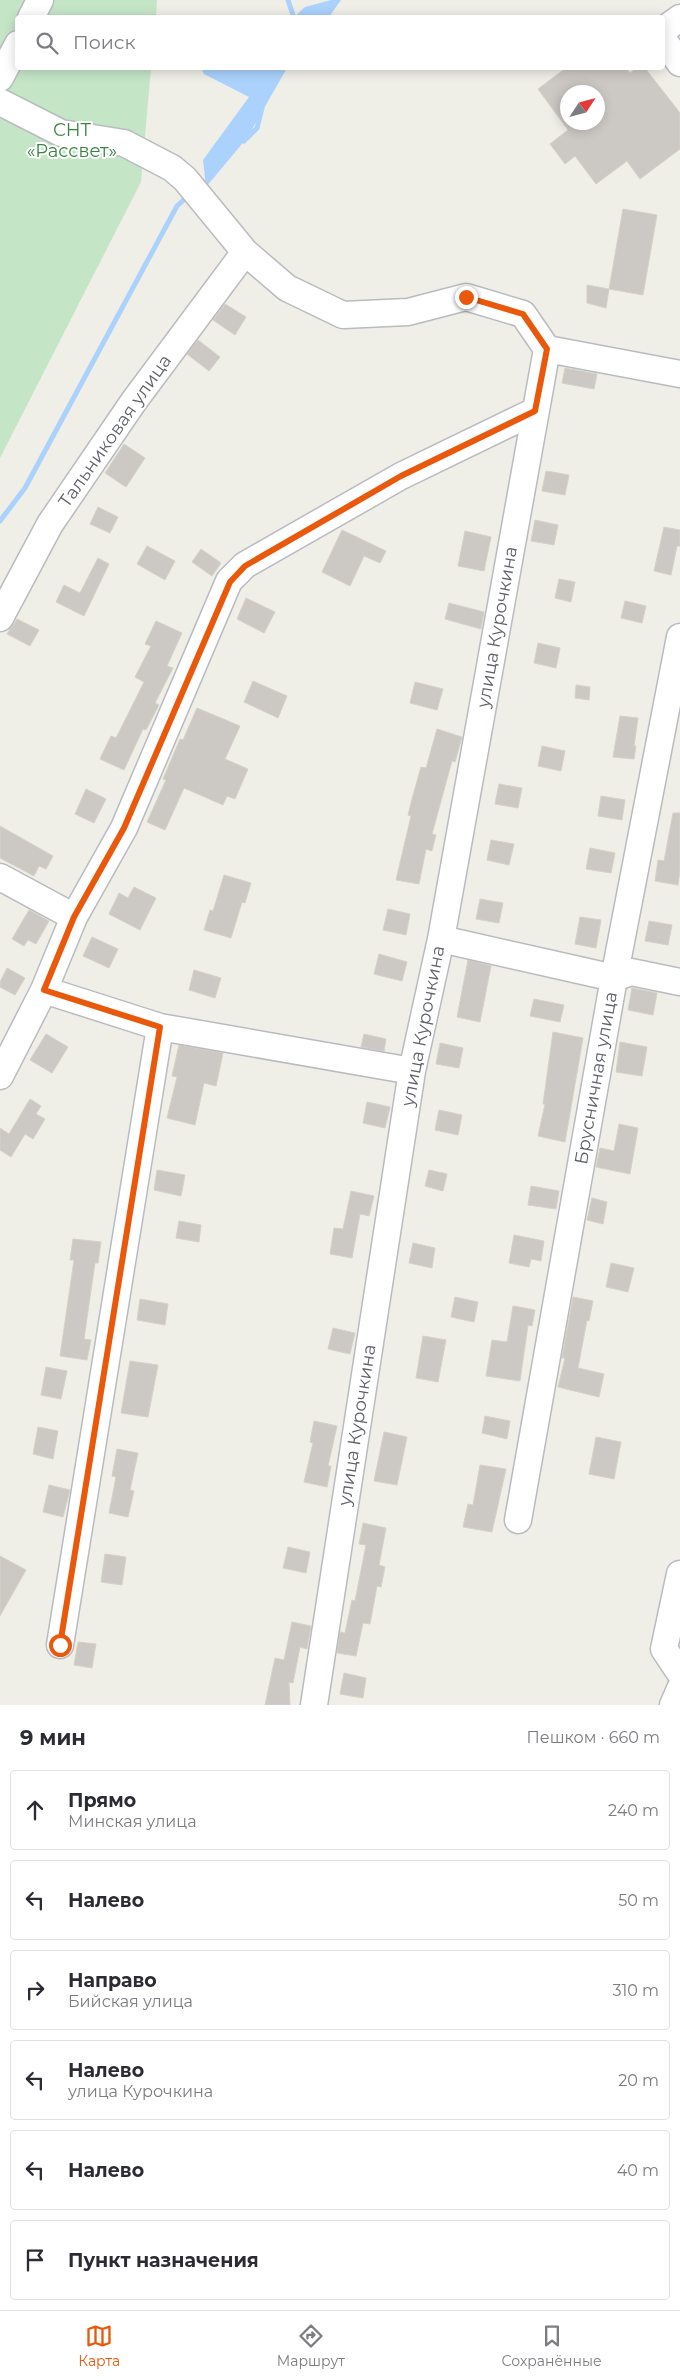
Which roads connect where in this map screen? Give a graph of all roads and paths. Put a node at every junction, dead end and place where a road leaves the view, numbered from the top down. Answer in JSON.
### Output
{"nodes":[{"id":1,"x":40,"y":0,"type":"edge"},
{"id":2,"x":32,"y":15,"type":"edge"},
{"id":3,"x":680,"y":18,"type":"edge"},
{"id":4,"x":665,"y":29,"type":"edge"},
{"id":5,"x":665,"y":42,"type":"edge"},
{"id":6,"x":15,"y":50,"type":"edge"},
{"id":7,"x":680,"y":63,"type":"edge"},
{"id":8,"x":0,"y":78,"type":"edge"},
{"id":9,"x":0,"y":102,"type":"edge"},
{"id":10,"x":244,"y":252,"type":"junction"},
{"id":11,"x":547,"y":349,"type":"junction"},
{"id":12,"x":680,"y":374,"type":"edge"},
{"id":13,"x":535,"y":411,"type":"junction"},
{"id":14,"x":0,"y":618,"type":"edge"},
{"id":15,"x":680,"y":637,"type":"edge"},
{"id":16,"x":0,"y":877,"type":"edge"},
{"id":17,"x":74,"y":917,"type":"junction"},
{"id":18,"x":441,"y":939,"type":"junction"},
{"id":19,"x":614,"y":978,"type":"junction"},
{"id":20,"x":680,"y":982,"type":"edge"},
{"id":21,"x":44,"y":990,"type":"junction"},
{"id":22,"x":160,"y":1027,"type":"junction"},
{"id":23,"x":412,"y":1071,"type":"junction"},
{"id":24,"x":0,"y":1076,"type":"edge"},
{"id":25,"x":518,"y":1520,"type":"dead end"},
{"id":26,"x":680,"y":1574,"type":"edge"},
{"id":27,"x":60,"y":1645,"type":"dead end"},
{"id":28,"x":680,"y":1673,"type":"edge"},
{"id":29,"x":680,"y":1690,"type":"edge"},
{"id":30,"x":314,"y":1705,"type":"edge"},
{"id":31,"x":672,"y":1705,"type":"edge"}],
"edges":[{"from":1,"to":2,"type":"street"},
{"from":3,"to":4,"type":"street"},
{"from":5,"to":7,"type":"street"},
{"from":6,"to":8,"type":"street"},
{"from":9,"to":10,"type":"street"},
{"from":10,"to":11,"type":"street"},
{"from":10,"to":14,"type":"street","name":"Тальниковая улица"},
{"from":11,"to":12,"type":"street"},
{"from":11,"to":13,"type":"street","name":"улица Курочкина"},
{"from":13,"to":17,"type":"street"},
{"from":13,"to":18,"type":"street","name":"улица Курочкина"},
{"from":15,"to":19,"type":"street","name":"Брусничная улица"},
{"from":16,"to":17,"type":"street"},
{"from":17,"to":21,"type":"street"},
{"from":18,"to":19,"type":"street"},
{"from":18,"to":23,"type":"street","name":"улица Курочкина"},
{"from":19,"to":20,"type":"street"},
{"from":19,"to":25,"type":"street","name":"Брусничная улица"},
{"from":21,"to":22,"type":"street"},
{"from":21,"to":24,"type":"street"},
{"from":22,"to":23,"type":"street"},
{"from":22,"to":27,"type":"street"},
{"from":23,"to":30,"type":"street","name":"улица Курочкина"},
{"from":26,"to":28,"type":"street"},
{"from":29,"to":31,"type":"street"}]}
